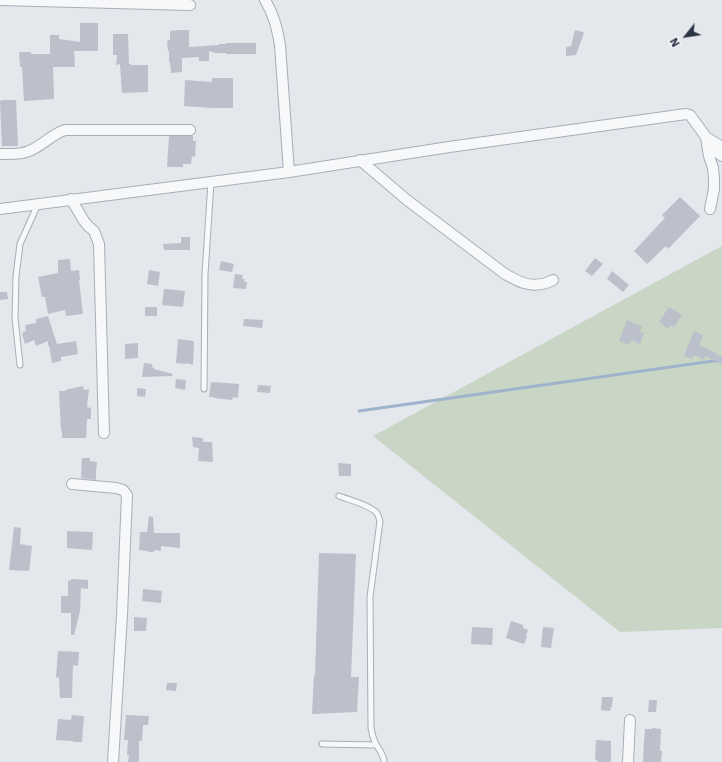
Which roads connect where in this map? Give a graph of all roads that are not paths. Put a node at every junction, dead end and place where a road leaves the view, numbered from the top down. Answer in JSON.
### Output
{"nodes":[{"id":1,"x":0,"y":0,"type":"edge"},
{"id":2,"x":265,"y":0,"type":"edge"},
{"id":3,"x":190,"y":5,"type":"dead end"},
{"id":4,"x":190,"y":130,"type":"dead end"},
{"id":5,"x":707,"y":141,"type":"junction"},
{"id":6,"x":722,"y":147,"type":"edge"},
{"id":7,"x":0,"y":154,"type":"edge"},
{"id":8,"x":722,"y":156,"type":"edge"},
{"id":9,"x":360,"y":160,"type":"junction"},
{"id":10,"x":289,"y":172,"type":"junction"},
{"id":11,"x":211,"y":182,"type":"junction"},
{"id":12,"x":71,"y":199,"type":"junction"},
{"id":13,"x":38,"y":204,"type":"junction"},
{"id":14,"x":0,"y":209,"type":"edge"},
{"id":15,"x":710,"y":209,"type":"dead end"},
{"id":16,"x":553,"y":280,"type":"dead end"},
{"id":17,"x":20,"y":365,"type":"dead end"},
{"id":18,"x":204,"y":389,"type":"dead end"},
{"id":19,"x":104,"y":434,"type":"dead end"},
{"id":20,"x":72,"y":484,"type":"dead end"},
{"id":21,"x":340,"y":496,"type":"dead end"},
{"id":22,"x":630,"y":720,"type":"dead end"},
{"id":23,"x":322,"y":744,"type":"dead end"},
{"id":24,"x":376,"y":745,"type":"junction"},
{"id":25,"x":113,"y":762,"type":"edge"},
{"id":26,"x":384,"y":762,"type":"edge"},
{"id":27,"x":628,"y":762,"type":"edge"}],
"edges":[{"from":1,"to":3,"type":"street"},
{"from":2,"to":10,"type":"street"},
{"from":4,"to":7,"type":"street"},
{"from":5,"to":6,"type":"street"},
{"from":5,"to":8,"type":"street"},
{"from":5,"to":9,"type":"street"},
{"from":5,"to":15,"type":"street"},
{"from":9,"to":10,"type":"street"},
{"from":9,"to":16,"type":"street"},
{"from":10,"to":11,"type":"street"},
{"from":11,"to":12,"type":"street"},
{"from":11,"to":18,"type":"lane"},
{"from":12,"to":13,"type":"street"},
{"from":12,"to":19,"type":"street"},
{"from":13,"to":14,"type":"street"},
{"from":13,"to":17,"type":"lane"},
{"from":20,"to":25,"type":"street"},
{"from":21,"to":24,"type":"lane"},
{"from":22,"to":27,"type":"street"},
{"from":23,"to":24,"type":"lane"},
{"from":24,"to":26,"type":"lane"}]}
